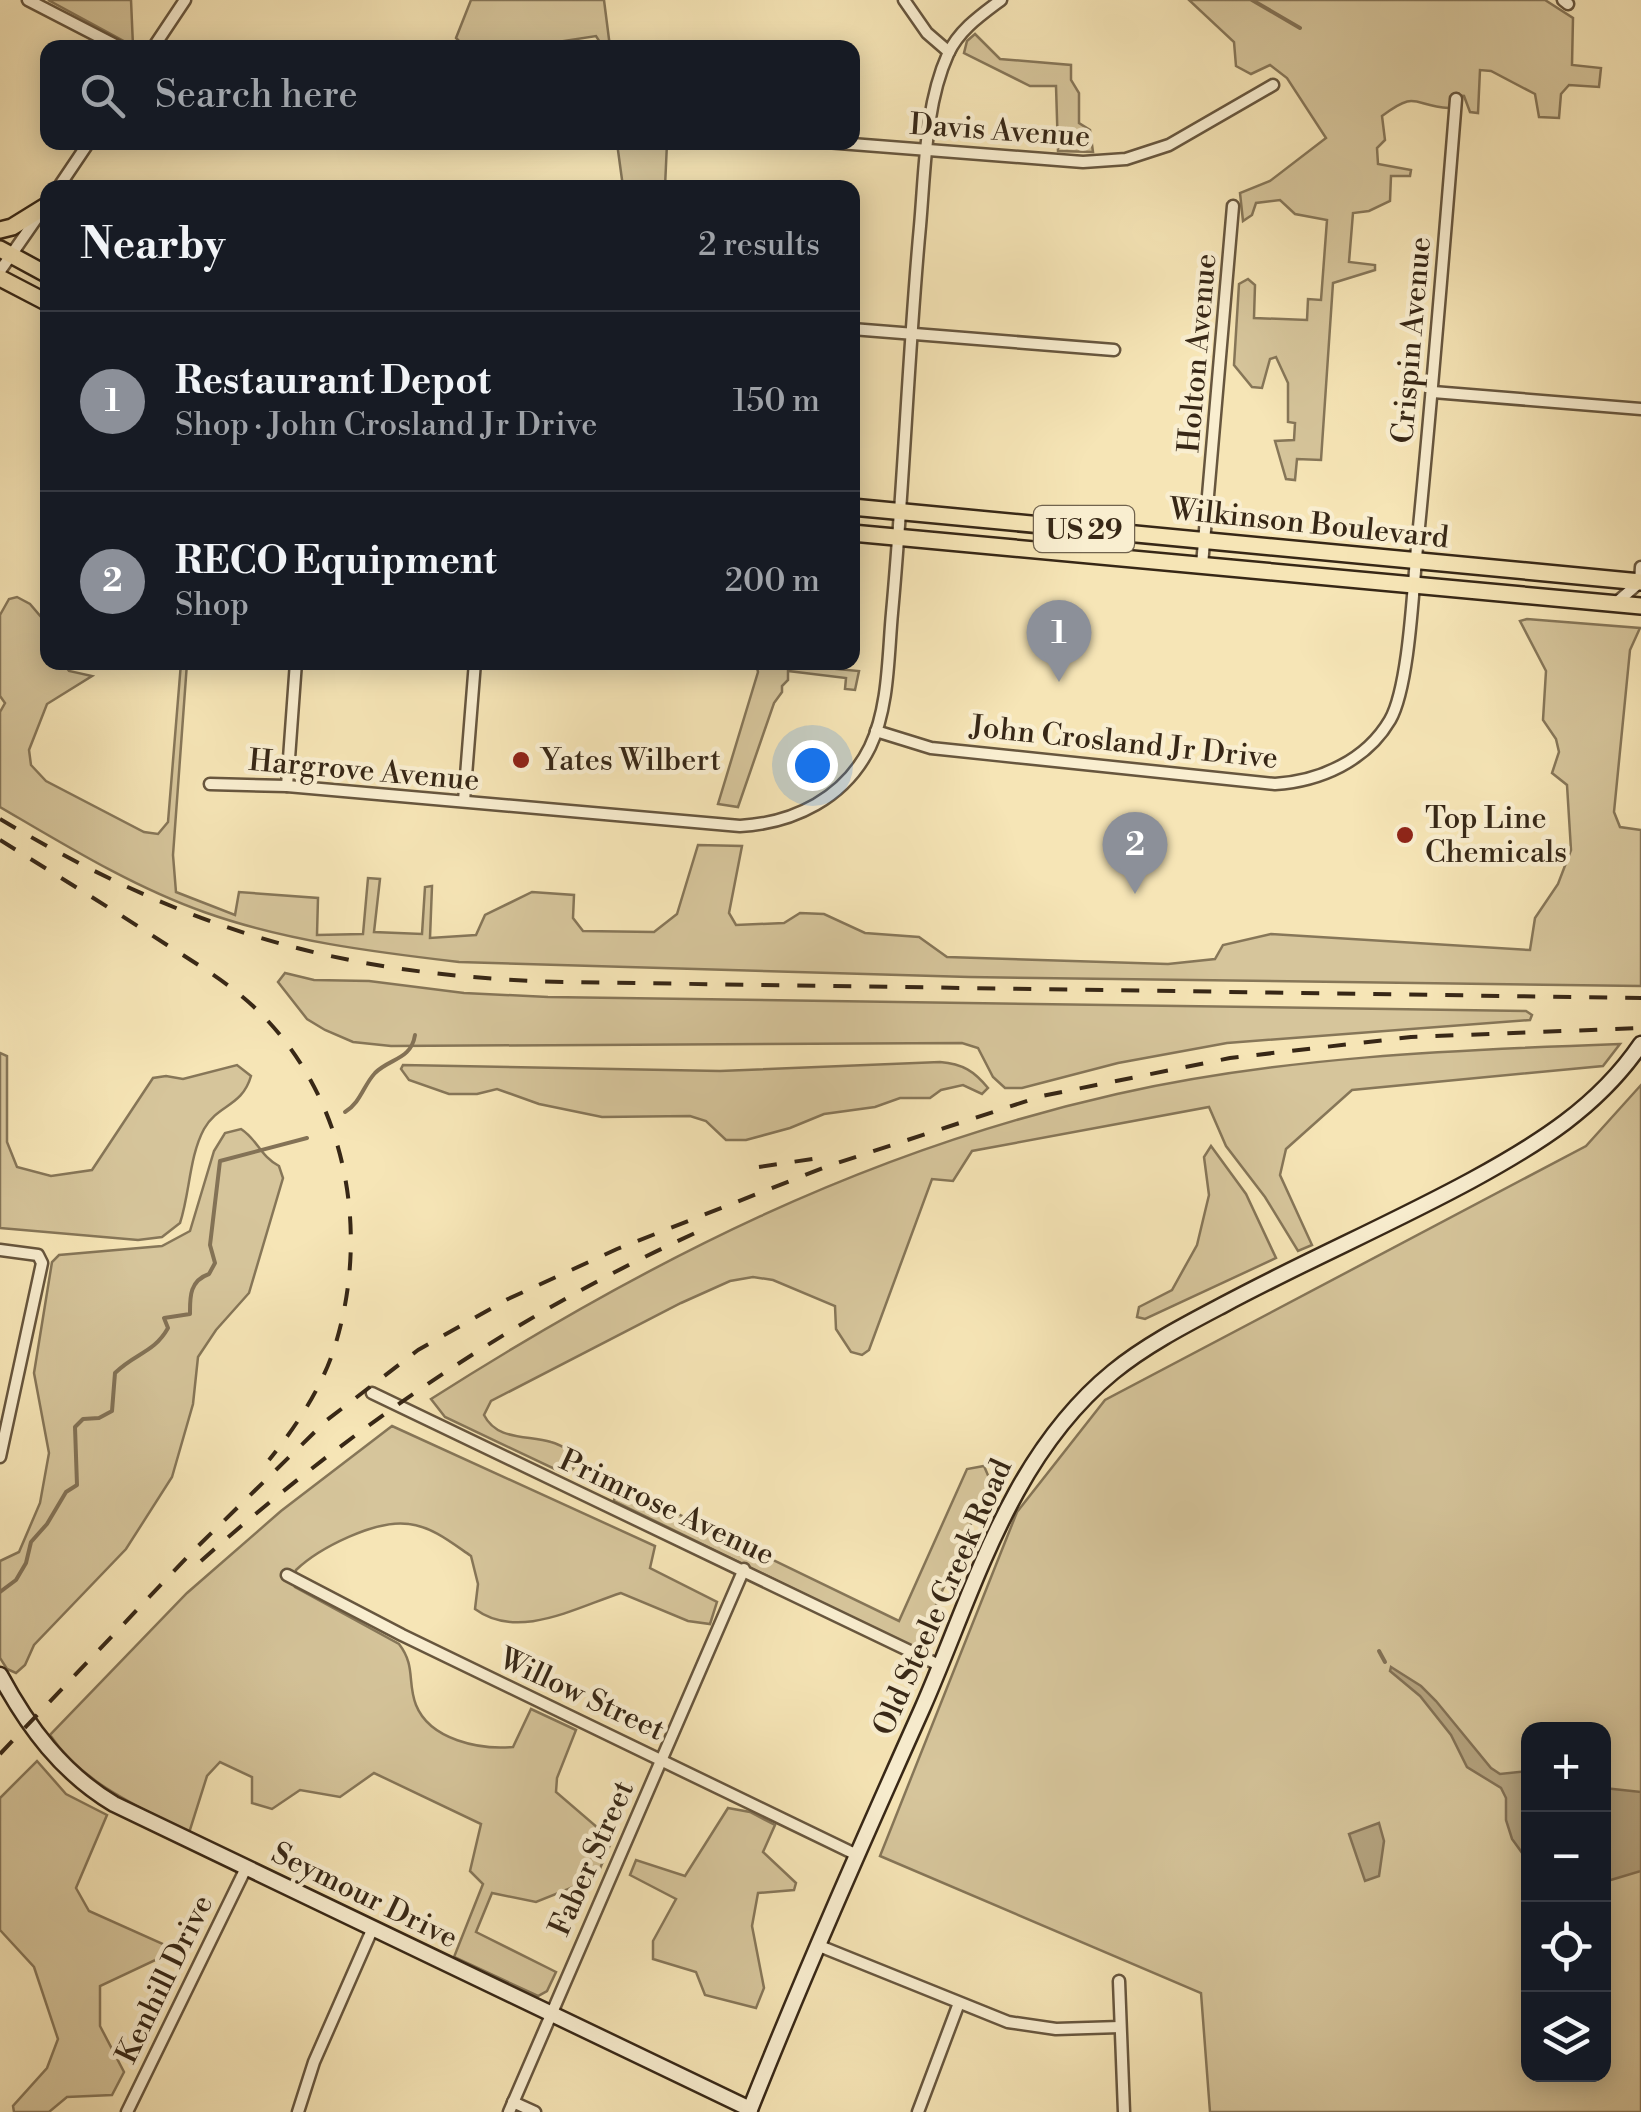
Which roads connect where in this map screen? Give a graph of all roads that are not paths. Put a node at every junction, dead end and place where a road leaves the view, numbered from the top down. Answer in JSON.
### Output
{"nodes":[{"id":1,"x":28,"y":0,"type":"edge"},
{"id":2,"x":185,"y":0,"type":"edge"},
{"id":3,"x":904,"y":0,"type":"edge"},
{"id":4,"x":1001,"y":0,"type":"edge"},
{"id":5,"x":106,"y":40,"type":"edge"},
{"id":6,"x":158,"y":40,"type":"edge"},
{"id":7,"x":949,"y":52,"type":"junction"},
{"id":8,"x":1273,"y":85,"type":"dead end"},
{"id":9,"x":1456,"y":99,"type":"dead end"},
{"id":10,"x":860,"y":145,"type":"edge"},
{"id":11,"x":84,"y":150,"type":"edge"},
{"id":12,"x":927,"y":150,"type":"junction"},
{"id":13,"x":63,"y":180,"type":"edge"},
{"id":14,"x":1233,"y":206,"type":"dead end"},
{"id":15,"x":40,"y":209,"type":"edge"},
{"id":16,"x":40,"y":212,"type":"edge"},
{"id":17,"x":0,"y":230,"type":"edge"},
{"id":18,"x":6,"y":253,"type":"edge"},
{"id":19,"x":40,"y":271,"type":"edge"},
{"id":20,"x":0,"y":274,"type":"edge"},
{"id":21,"x":40,"y":298,"type":"edge"},
{"id":22,"x":860,"y":330,"type":"edge"},
{"id":23,"x":911,"y":334,"type":"junction"},
{"id":24,"x":1114,"y":350,"type":"dead end"},
{"id":25,"x":1432,"y":392,"type":"junction"},
{"id":26,"x":1641,"y":409,"type":"edge"},
{"id":27,"x":860,"y":508,"type":"edge"},
{"id":28,"x":900,"y":511,"type":"junction"},
{"id":29,"x":860,"y":534,"type":"edge"},
{"id":30,"x":899,"y":536,"type":"junction"},
{"id":31,"x":1205,"y":540,"type":"junction"},
{"id":32,"x":1416,"y":561,"type":"junction"},
{"id":33,"x":1202,"y":565,"type":"junction"},
{"id":34,"x":1641,"y":567,"type":"edge"},
{"id":35,"x":1640,"y":582,"type":"edge"},
{"id":36,"x":1414,"y":586,"type":"junction"},
{"id":37,"x":1616,"y":603,"type":"junction"},
{"id":38,"x":1641,"y":606,"type":"edge"},
{"id":39,"x":295,"y":670,"type":"edge"},
{"id":40,"x":474,"y":670,"type":"edge"},
{"id":41,"x":876,"y":731,"type":"junction"},
{"id":42,"x":210,"y":784,"type":"dead end"},
{"id":43,"x":287,"y":786,"type":"junction"},
{"id":44,"x":464,"y":801,"type":"junction"},
{"id":45,"x":1641,"y":1044,"type":"edge"},
{"id":46,"x":0,"y":1250,"type":"edge"},
{"id":47,"x":372,"y":1393,"type":"dead end"},
{"id":48,"x":0,"y":1457,"type":"edge"},
{"id":49,"x":744,"y":1569,"type":"junction"},
{"id":50,"x":287,"y":1575,"type":"dead end"},
{"id":51,"x":941,"y":1666,"type":"junction"},
{"id":52,"x":0,"y":1675,"type":"edge"},
{"id":53,"x":662,"y":1760,"type":"junction"},
{"id":54,"x":857,"y":1856,"type":"junction"},
{"id":55,"x":246,"y":1868,"type":"junction"},
{"id":56,"x":372,"y":1930,"type":"junction"},
{"id":57,"x":817,"y":1944,"type":"junction"},
{"id":58,"x":1119,"y":1981,"type":"dead end"},
{"id":59,"x":959,"y":2003,"type":"junction"},
{"id":60,"x":550,"y":2014,"type":"junction"},
{"id":61,"x":1120,"y":2027,"type":"junction"},
{"id":62,"x":511,"y":2107,"type":"edge"},
{"id":63,"x":750,"y":2110,"type":"edge"},
{"id":64,"x":127,"y":2112,"type":"edge"},
{"id":65,"x":298,"y":2112,"type":"edge"},
{"id":66,"x":535,"y":2112,"type":"edge"},
{"id":67,"x":918,"y":2112,"type":"edge"},
{"id":68,"x":1124,"y":2112,"type":"edge"}],
"edges":[{"from":1,"to":5,"type":"street"},
{"from":2,"to":6,"type":"street"},
{"from":3,"to":7,"type":"street"},
{"from":4,"to":7,"type":"street"},
{"from":7,"to":12,"type":"street","name":"Hargrove Avenue"},
{"from":8,"to":12,"type":"street","name":"Davis Avenue"},
{"from":9,"to":25,"type":"street","name":"Crispin Avenue"},
{"from":10,"to":12,"type":"street","name":"Davis Avenue"},
{"from":11,"to":13,"type":"street"},
{"from":12,"to":23,"type":"street","name":"Hargrove Avenue"},
{"from":14,"to":31,"type":"street","name":"Holton Avenue"},
{"from":15,"to":17,"type":"main road"},
{"from":16,"to":18,"type":"street"},
{"from":18,"to":19,"type":"main road"},
{"from":18,"to":20,"type":"street"},
{"from":20,"to":21,"type":"main road"},
{"from":22,"to":23,"type":"street"},
{"from":23,"to":24,"type":"street"},
{"from":23,"to":28,"type":"street","name":"Hargrove Avenue"},
{"from":25,"to":26,"type":"street"},
{"from":25,"to":32,"type":"street","name":"Crispin Avenue"},
{"from":27,"to":28,"type":"main road","name":"Wilkinson Boulevard","number":"US 29"},
{"from":28,"to":30,"type":"street","name":"Hargrove Avenue"},
{"from":28,"to":31,"type":"main road","name":"Wilkinson Boulevard","number":"US 29"},
{"from":29,"to":30,"type":"main road","name":"Wilkinson Boulevard","number":"US 29"},
{"from":30,"to":33,"type":"main road","name":"Wilkinson Boulevard","number":"US 29"},
{"from":30,"to":41,"type":"street","name":"Hargrove Avenue"},
{"from":31,"to":32,"type":"main road","name":"Wilkinson Boulevard","number":"US 29"},
{"from":31,"to":33,"type":"street","name":"Holton Avenue"},
{"from":32,"to":35,"type":"main road","name":"Wilkinson Boulevard","number":"US 29"},
{"from":32,"to":36,"type":"street","name":"Crispin Avenue"},
{"from":33,"to":36,"type":"main road","name":"Wilkinson Boulevard","number":"US 29"},
{"from":34,"to":35,"type":"street"},
{"from":35,"to":37,"type":"street"},
{"from":36,"to":37,"type":"main road","name":"Wilkinson Boulevard","number":"US 29"},
{"from":36,"to":41,"type":"street","name":"John Crosland Jr Drive"},
{"from":37,"to":38,"type":"main road","name":"Wilkinson Boulevard","number":"US 29"},
{"from":39,"to":43,"type":"street"},
{"from":40,"to":44,"type":"street"},
{"from":41,"to":44,"type":"street","name":"Hargrove Avenue"},
{"from":42,"to":43,"type":"street","name":"Hargrove Avenue"},
{"from":43,"to":44,"type":"street","name":"Hargrove Avenue"},
{"from":45,"to":51,"type":"main road","name":"Old Steele Creek Road"},
{"from":46,"to":48,"type":"street"},
{"from":47,"to":49,"type":"street","name":"Primrose Avenue"},
{"from":49,"to":51,"type":"street","name":"Primrose Avenue"},
{"from":49,"to":53,"type":"street","name":"Faber Street"},
{"from":50,"to":53,"type":"street","name":"Willow Street"},
{"from":51,"to":54,"type":"main road","name":"Old Steele Creek Road"},
{"from":52,"to":55,"type":"main road","name":"Seymour Drive"},
{"from":53,"to":54,"type":"street","name":"Willow Street"},
{"from":53,"to":60,"type":"street","name":"Faber Street"},
{"from":54,"to":57,"type":"main road","name":"Old Steele Creek Road"},
{"from":55,"to":56,"type":"main road","name":"Seymour Drive"},
{"from":55,"to":64,"type":"street","name":"Kenhill Drive"},
{"from":56,"to":60,"type":"main road","name":"Seymour Drive"},
{"from":56,"to":65,"type":"street"},
{"from":57,"to":59,"type":"street"},
{"from":57,"to":63,"type":"main road","name":"Old Steele Creek Road"},
{"from":58,"to":61,"type":"street"},
{"from":59,"to":61,"type":"street"},
{"from":59,"to":67,"type":"street"},
{"from":60,"to":62,"type":"street","name":"Faber Street"},
{"from":60,"to":63,"type":"main road","name":"Seymour Drive"},
{"from":61,"to":68,"type":"street"},
{"from":62,"to":66,"type":"street"}]}
